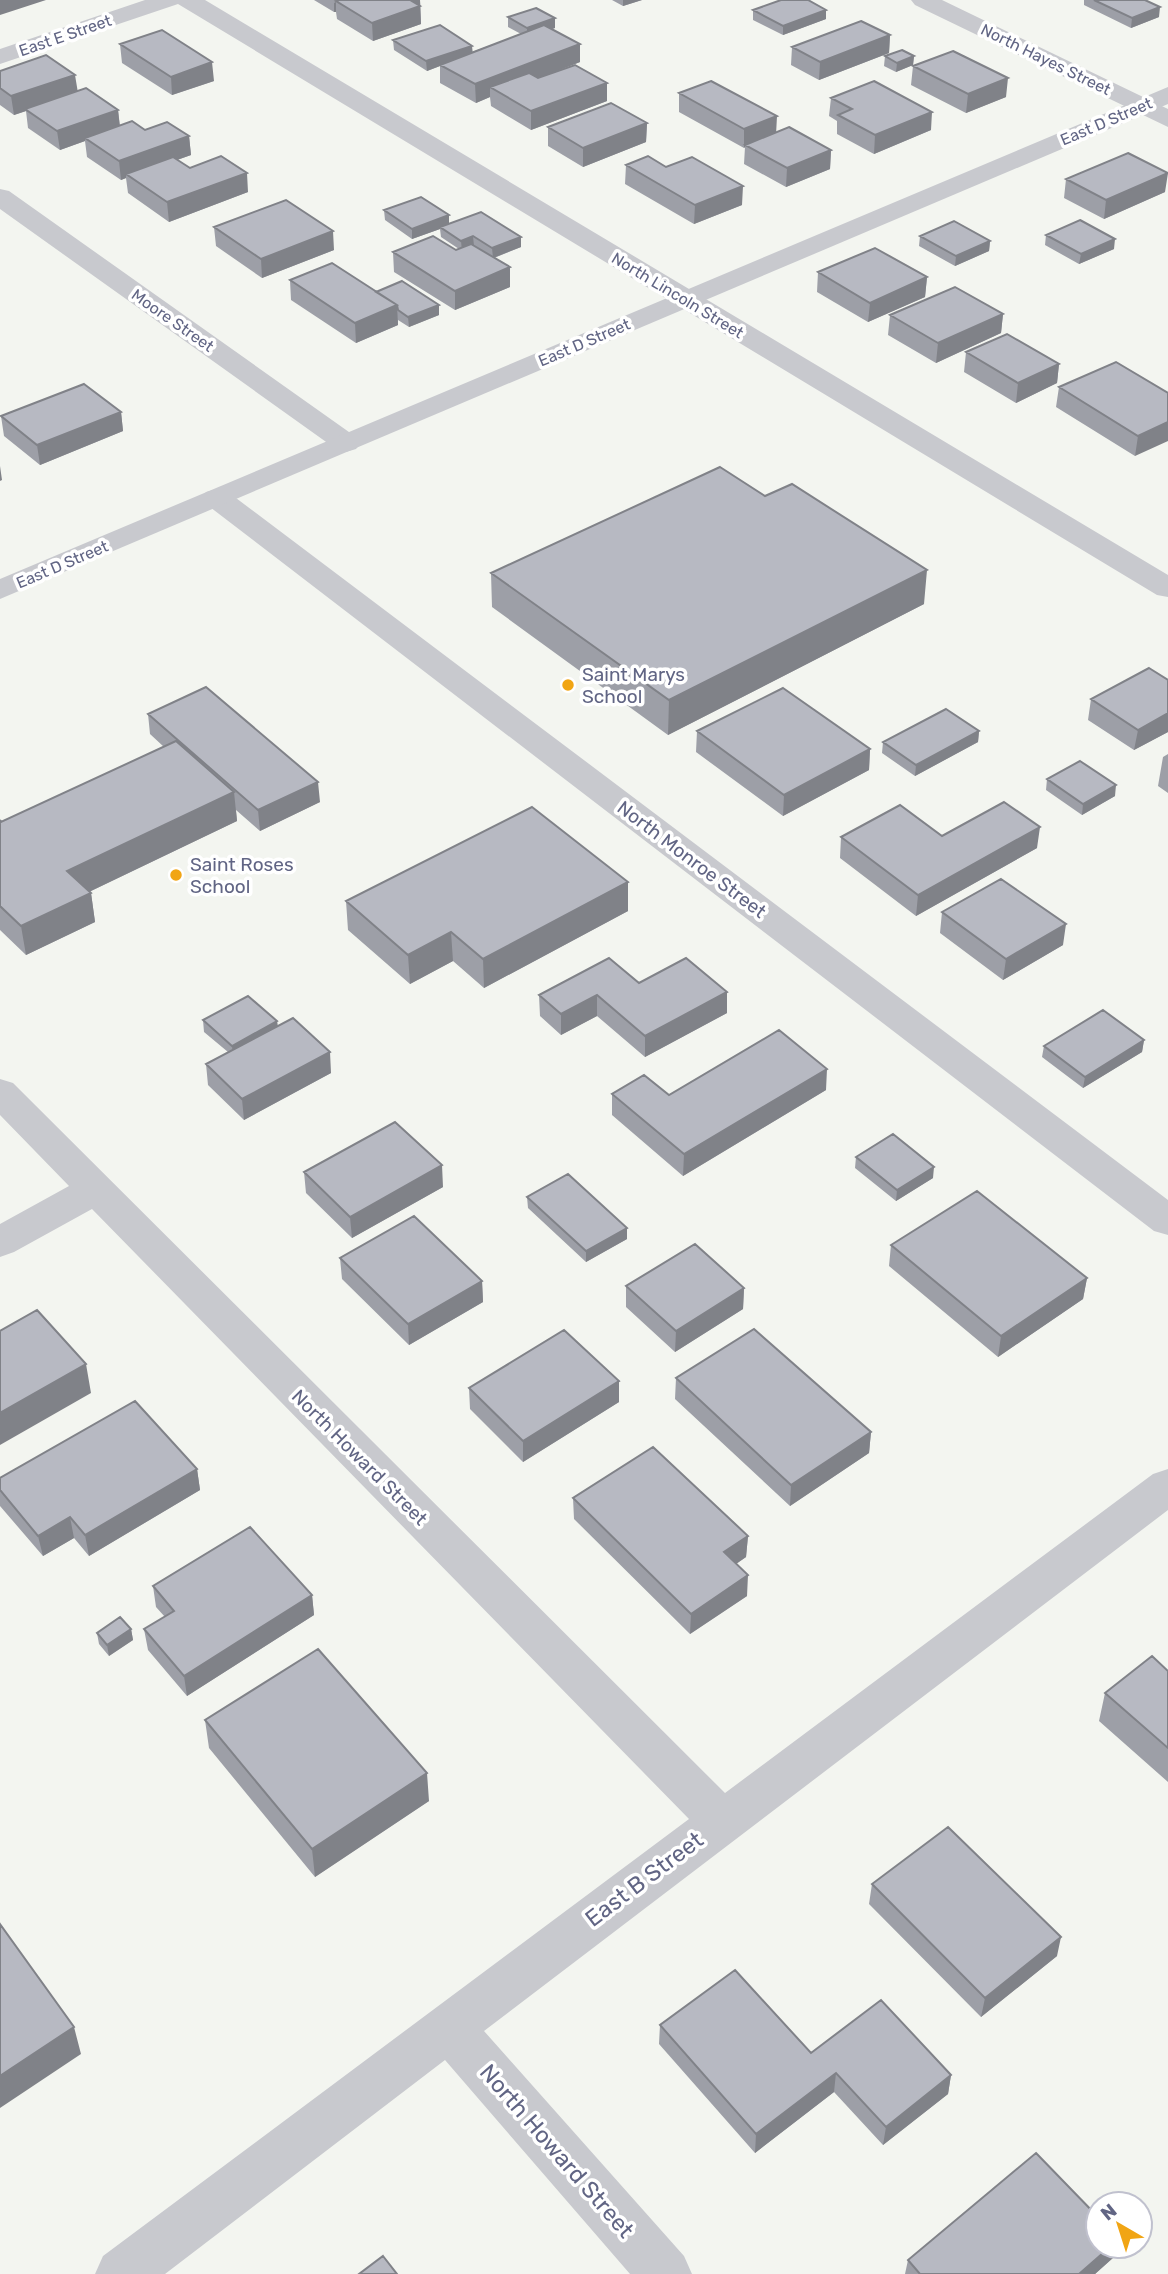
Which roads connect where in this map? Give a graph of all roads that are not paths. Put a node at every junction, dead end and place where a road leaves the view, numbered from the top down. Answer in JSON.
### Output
{"nodes":[{"id":1,"x":169,"y":0,"type":"edge"},
{"id":2,"x":188,"y":0,"type":"edge"},
{"id":3,"x":923,"y":0,"type":"edge"},
{"id":4,"x":0,"y":58,"type":"edge"},
{"id":5,"x":1155,"y":101,"type":"edge"},
{"id":6,"x":1168,"y":119,"type":"edge"},
{"id":7,"x":0,"y":197,"type":"edge"},
{"id":8,"x":685,"y":299,"type":"junction"},
{"id":9,"x":346,"y":443,"type":"junction"},
{"id":10,"x":216,"y":498,"type":"junction"},
{"id":11,"x":1168,"y":588,"type":"edge"},
{"id":12,"x":0,"y":590,"type":"edge"},
{"id":13,"x":0,"y":1092,"type":"edge"},
{"id":14,"x":94,"y":1190,"type":"junction"},
{"id":15,"x":1168,"y":1221,"type":"edge"},
{"id":16,"x":0,"y":1242,"type":"edge"},
{"id":17,"x":1168,"y":1486,"type":"edge"},
{"id":18,"x":721,"y":1820,"type":"junction"},
{"id":19,"x":449,"y":2028,"type":"junction"},
{"id":20,"x":122,"y":2274,"type":"edge"},
{"id":21,"x":665,"y":2274,"type":"edge"}],
"edges":[{"from":1,"to":4,"type":"street","name":"East E Street"},
{"from":2,"to":8,"type":"street","name":"North Lincoln Street"},
{"from":3,"to":5,"type":"street","name":"North Hayes Street"},
{"from":5,"to":6,"type":"street","name":"North Hayes Street"},
{"from":5,"to":8,"type":"street","name":"East D Street"},
{"from":7,"to":9,"type":"street","name":"Moore Street"},
{"from":8,"to":9,"type":"street","name":"East D Street"},
{"from":8,"to":11,"type":"street","name":"North Lincoln Street"},
{"from":9,"to":10,"type":"street","name":"East D Street"},
{"from":10,"to":12,"type":"street","name":"East D Street"},
{"from":10,"to":15,"type":"street","name":"North Monroe Street"},
{"from":13,"to":14,"type":"street","name":"North Howard Street"},
{"from":14,"to":16,"type":"street"},
{"from":14,"to":18,"type":"street","name":"North Howard Street"},
{"from":17,"to":18,"type":"street","name":"East B Street"},
{"from":18,"to":19,"type":"street","name":"East B Street"},
{"from":19,"to":20,"type":"street","name":"East B Street"},
{"from":19,"to":21,"type":"street","name":"North Howard Street"}]}
